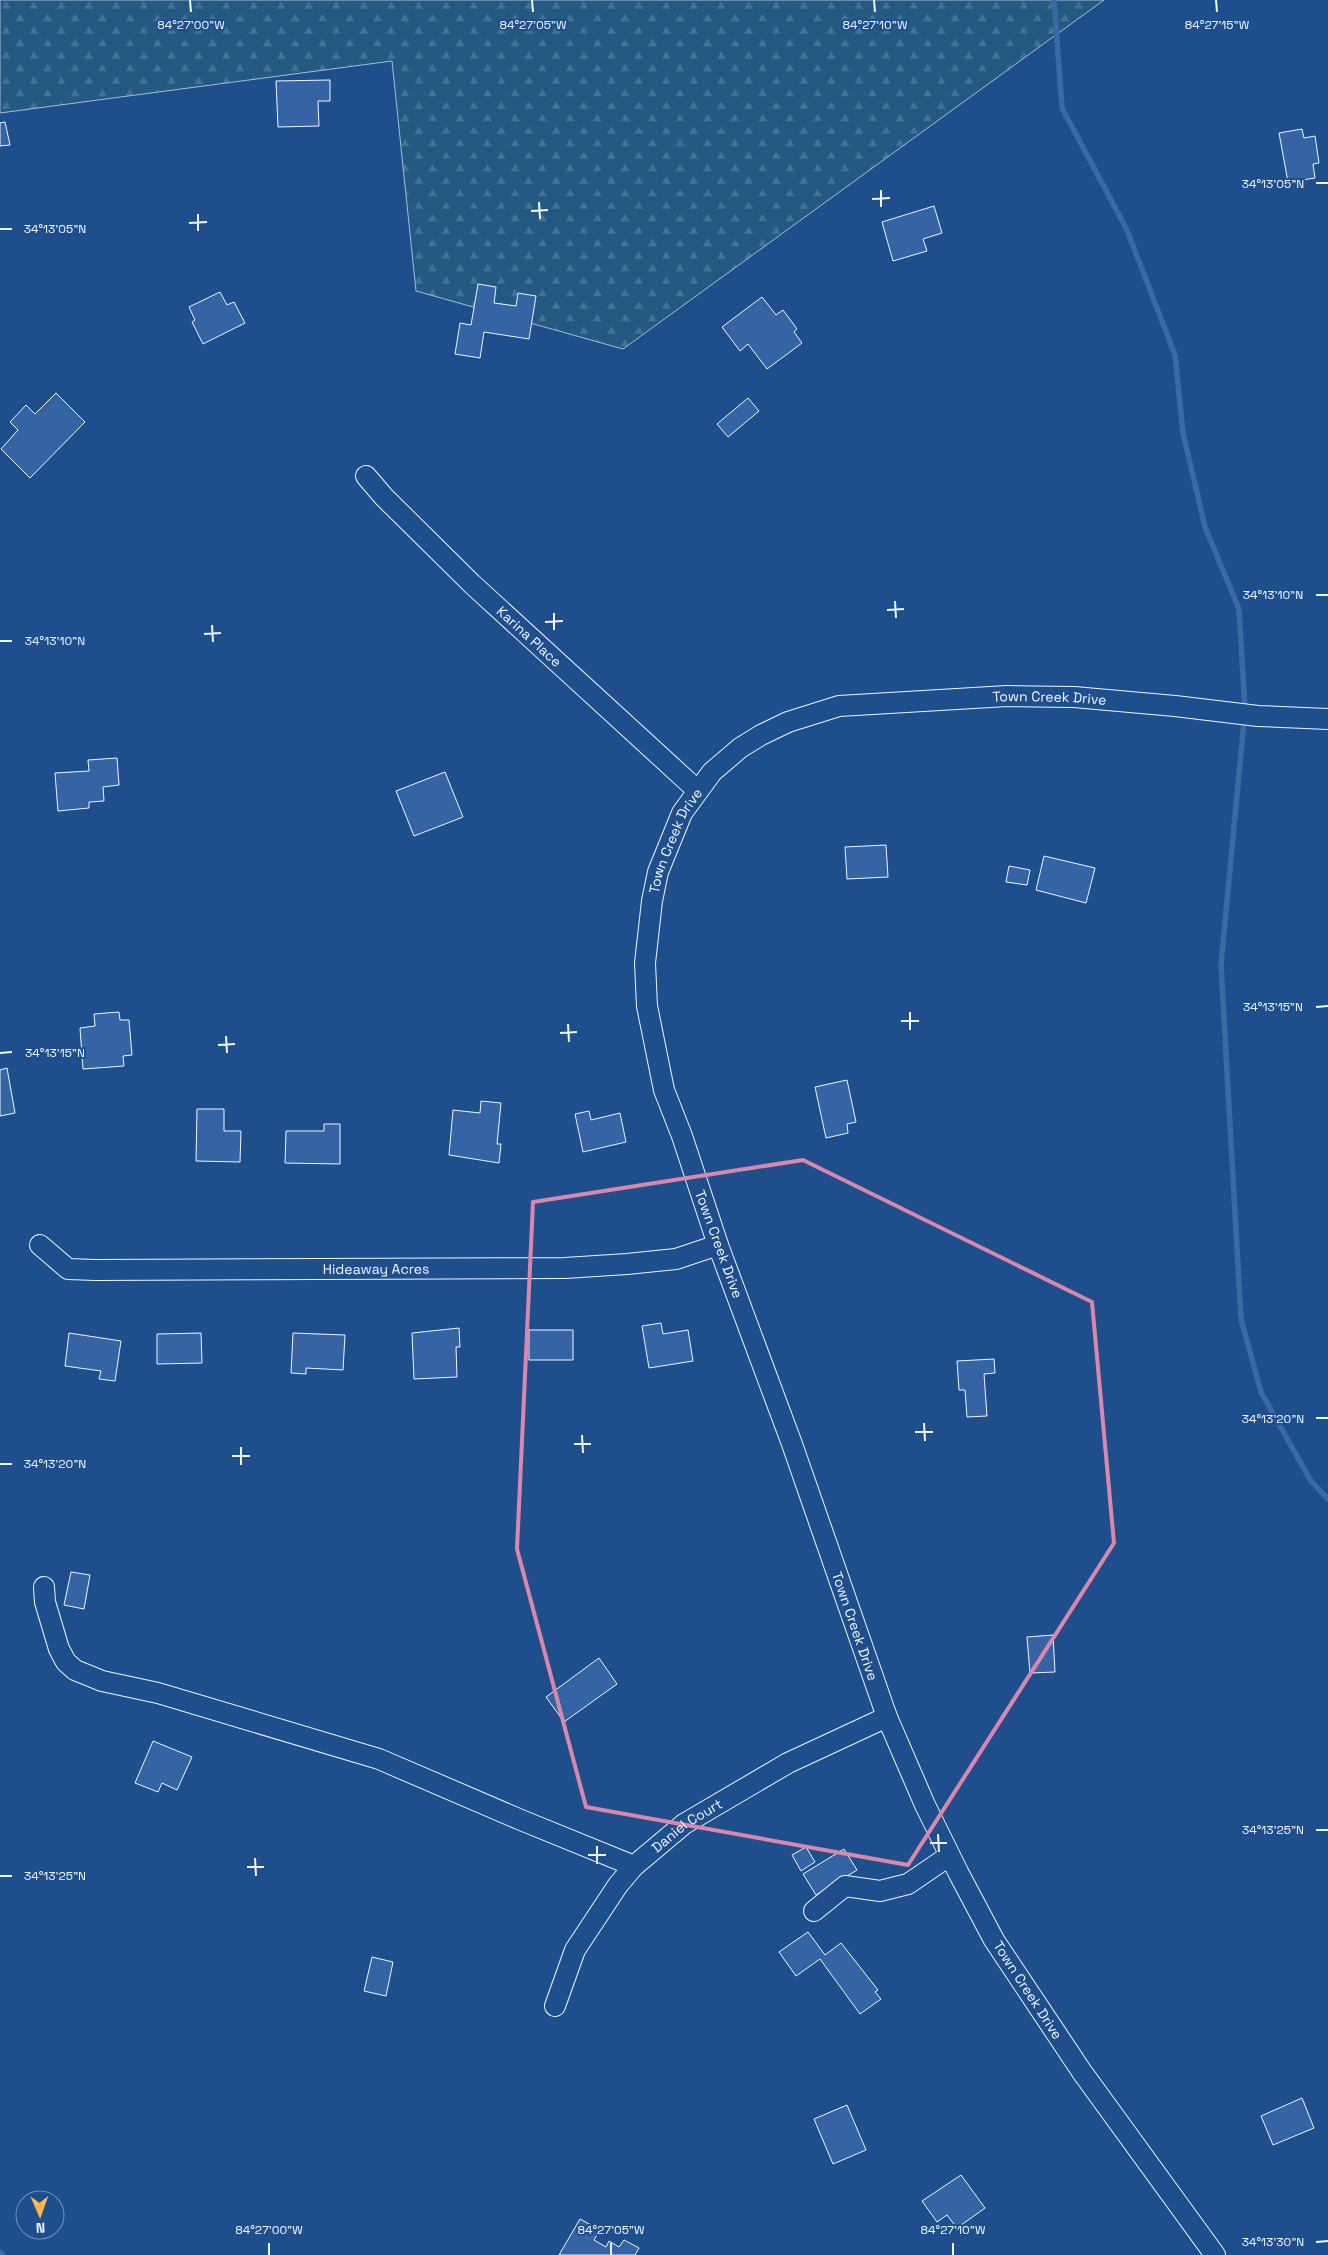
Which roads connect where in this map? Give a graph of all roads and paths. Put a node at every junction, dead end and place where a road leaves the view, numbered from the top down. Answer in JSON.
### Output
{"nodes":[{"id":1,"x":366,"y":476,"type":"dead end"},
{"id":2,"x":1328,"y":719,"type":"edge"},
{"id":3,"x":698,"y":790,"type":"junction"},
{"id":4,"x":40,"y":1245,"type":"dead end"},
{"id":5,"x":718,"y":1245,"type":"junction"},
{"id":6,"x":44,"y":1587,"type":"dead end"},
{"id":7,"x":887,"y":1717,"type":"junction"},
{"id":8,"x":949,"y":1856,"type":"junction"},
{"id":9,"x":634,"y":1866,"type":"junction"},
{"id":10,"x":814,"y":1911,"type":"dead end"},
{"id":11,"x":555,"y":2006,"type":"dead end"},
{"id":12,"x":1215,"y":2255,"type":"edge"}],
"edges":[{"from":1,"to":3,"type":"street","name":"Karina Place"},
{"from":2,"to":3,"type":"street","name":"Town Creek Drive"},
{"from":3,"to":5,"type":"street","name":"Town Creek Drive"},
{"from":4,"to":5,"type":"street","name":"Hideaway Acres"},
{"from":5,"to":7,"type":"street","name":"Town Creek Drive"},
{"from":6,"to":9,"type":"street"},
{"from":7,"to":8,"type":"street","name":"Town Creek Drive"},
{"from":7,"to":9,"type":"street","name":"Daniel Court"},
{"from":8,"to":10,"type":"street"},
{"from":8,"to":12,"type":"street","name":"Town Creek Drive"},
{"from":9,"to":11,"type":"street","name":"Daniel Court"}]}
